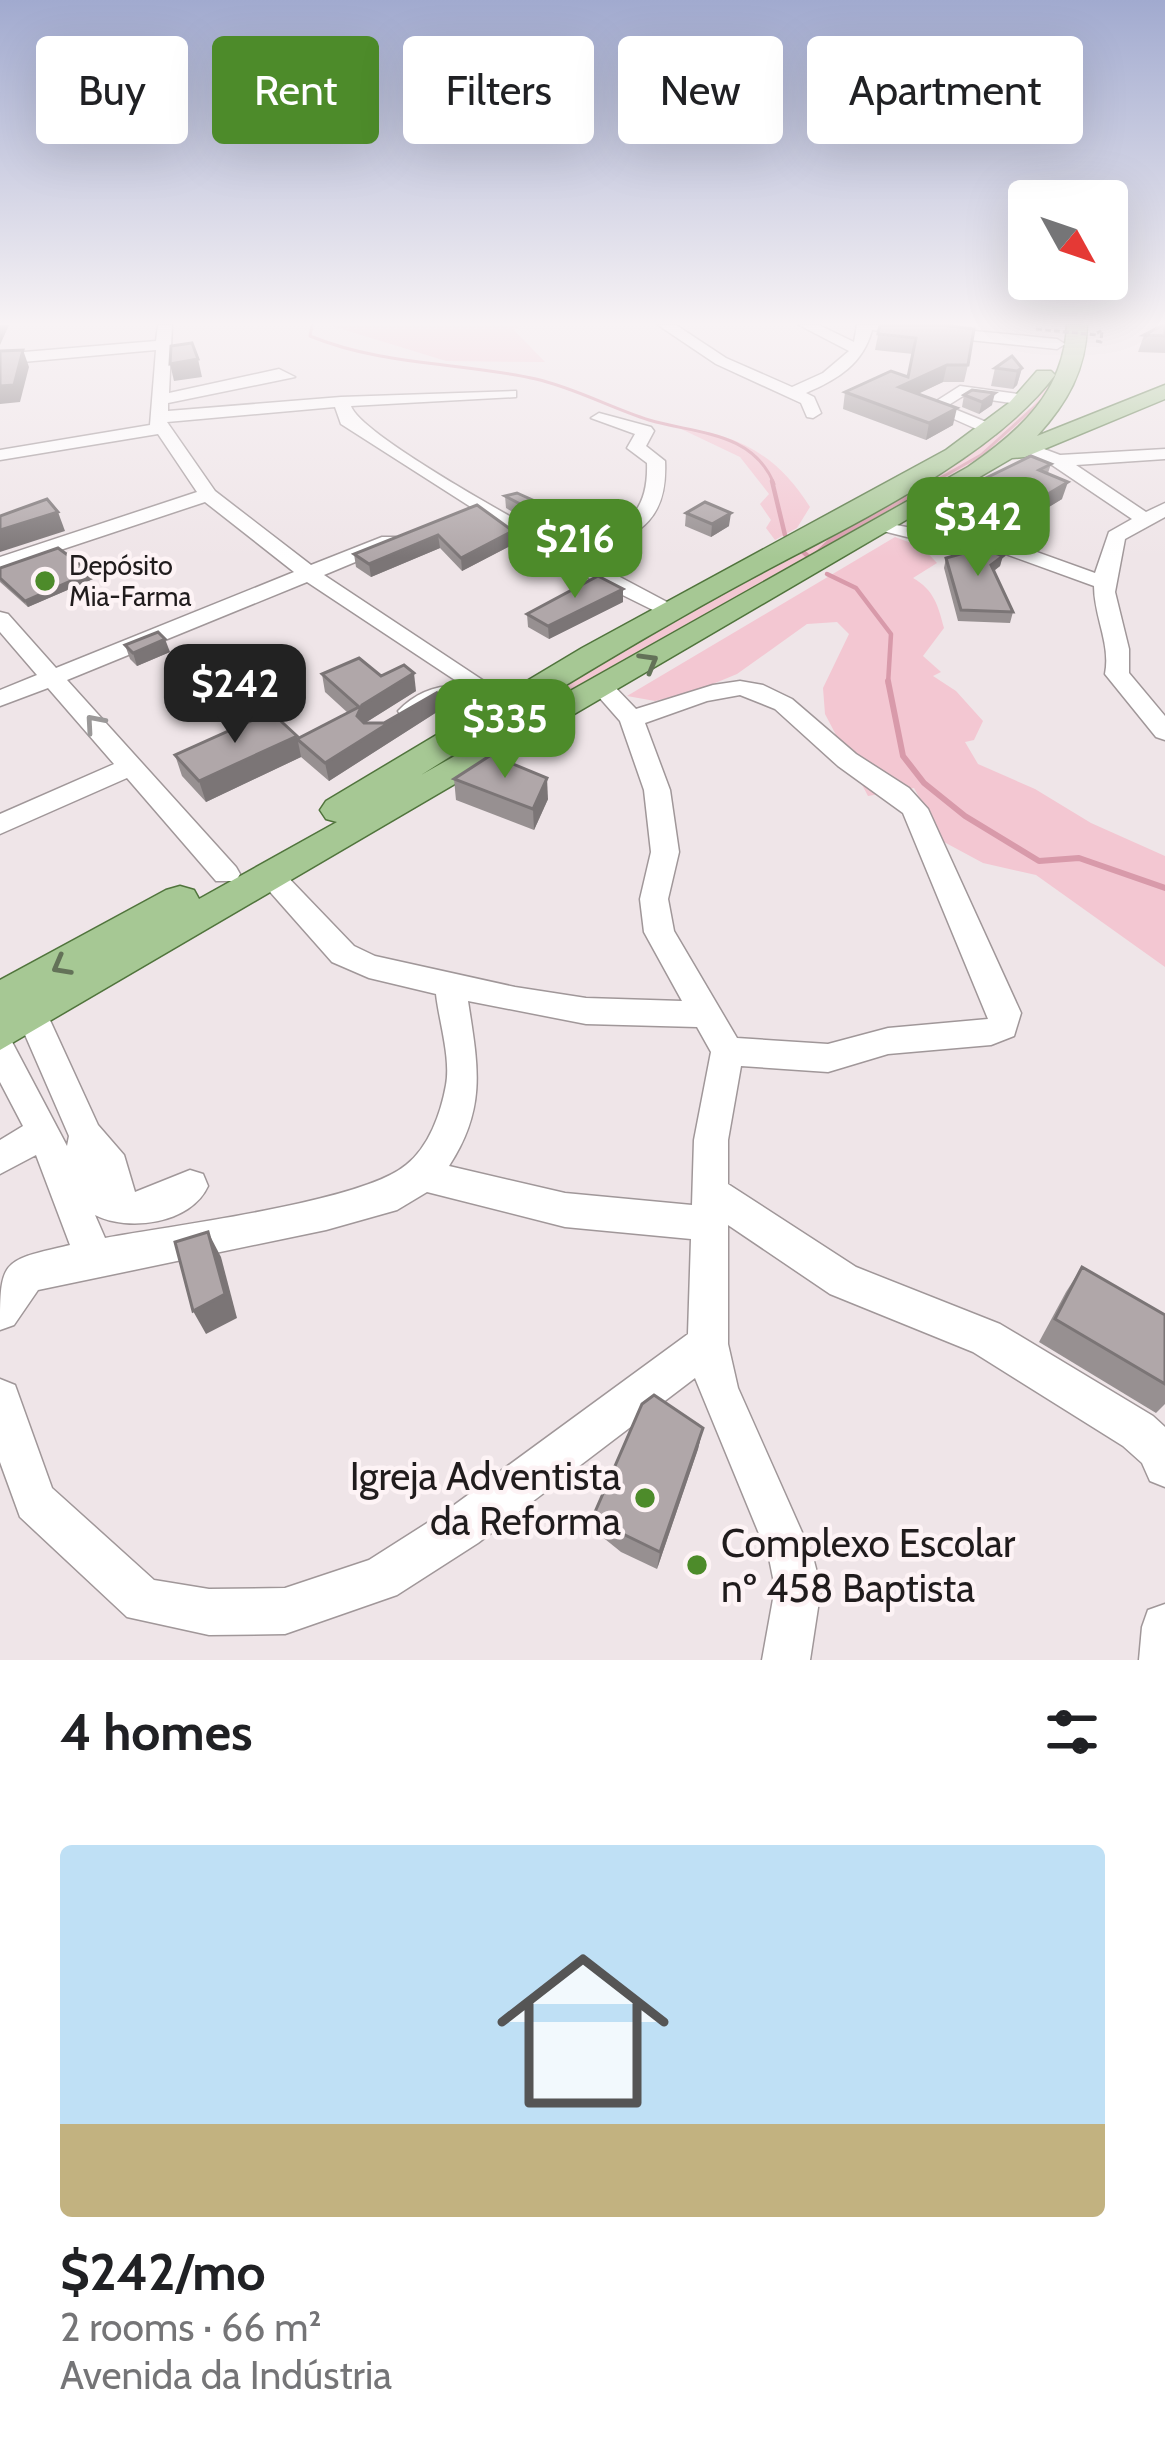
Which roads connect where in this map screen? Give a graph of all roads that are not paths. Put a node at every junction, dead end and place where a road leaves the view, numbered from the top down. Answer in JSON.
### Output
{"nodes":[{"id":1,"x":161,"y":402,"type":"edge"},
{"id":2,"x":195,"y":402,"type":"edge"},
{"id":3,"x":334,"y":402,"type":"edge"},
{"id":4,"x":341,"y":402,"type":"edge"},
{"id":5,"x":809,"y":402,"type":"edge"},
{"id":6,"x":942,"y":402,"type":"edge"},
{"id":7,"x":1022,"y":402,"type":"edge"},
{"id":8,"x":1050,"y":402,"type":"edge"},
{"id":9,"x":1137,"y":402,"type":"edge"},
{"id":10,"x":813,"y":412,"type":"dead end"},
{"id":11,"x":161,"y":414,"type":"junction"},
{"id":12,"x":599,"y":418,"type":"dead end"},
{"id":13,"x":990,"y":430,"type":"junction"},
{"id":14,"x":1028,"y":448,"type":"junction"},
{"id":15,"x":1165,"y":454,"type":"edge"},
{"id":16,"x":0,"y":455,"type":"edge"},
{"id":17,"x":1058,"y":461,"type":"junction"},
{"id":18,"x":992,"y":462,"type":"junction"},
{"id":19,"x":208,"y":495,"type":"junction"},
{"id":20,"x":1165,"y":508,"type":"edge"},
{"id":21,"x":1143,"y":518,"type":"junction"},
{"id":22,"x":881,"y":528,"type":"junction"},
{"id":23,"x":414,"y":531,"type":"edge"},
{"id":24,"x":805,"y":554,"type":"junction"},
{"id":25,"x":567,"y":560,"type":"junction"},
{"id":26,"x":0,"y":564,"type":"edge"},
{"id":27,"x":309,"y":574,"type":"junction"},
{"id":28,"x":1104,"y":584,"type":"junction"},
{"id":29,"x":671,"y":610,"type":"junction"},
{"id":30,"x":0,"y":619,"type":"edge"},
{"id":31,"x":54,"y":677,"type":"junction"},
{"id":32,"x":466,"y":687,"type":"junction"},
{"id":33,"x":603,"y":688,"type":"junction"},
{"id":34,"x":0,"y":699,"type":"edge"},
{"id":35,"x":495,"y":713,"type":"junction"},
{"id":36,"x":631,"y":719,"type":"junction"},
{"id":37,"x":391,"y":722,"type":"edge"},
{"id":38,"x":1165,"y":732,"type":"edge"},
{"id":39,"x":132,"y":766,"type":"junction"},
{"id":40,"x":0,"y":825,"type":"edge"},
{"id":41,"x":226,"y":874,"type":"junction"},
{"id":42,"x":270,"y":876,"type":"junction"},
{"id":43,"x":450,"y":986,"type":"junction"},
{"id":44,"x":16,"y":1007,"type":"edge"},
{"id":45,"x":705,"y":1014,"type":"junction"},
{"id":46,"x":0,"y":1032,"type":"edge"},
{"id":47,"x":0,"y":1050,"type":"edge"},
{"id":48,"x":727,"y":1051,"type":"junction"},
{"id":49,"x":44,"y":1132,"type":"junction"},
{"id":50,"x":0,"y":1158,"type":"edge"},
{"id":51,"x":423,"y":1174,"type":"junction"},
{"id":52,"x":190,"y":1186,"type":"dead end"},
{"id":53,"x":709,"y":1207,"type":"junction"},
{"id":54,"x":94,"y":1258,"type":"junction"},
{"id":55,"x":0,"y":1312,"type":"edge"},
{"id":56,"x":708,"y":1344,"type":"junction"},
{"id":57,"x":0,"y":1400,"type":"edge"},
{"id":58,"x":1165,"y":1466,"type":"edge"},
{"id":59,"x":1165,"y":1628,"type":"edge"},
{"id":60,"x":786,"y":1660,"type":"edge"},
{"id":61,"x":1163,"y":1660,"type":"edge"}],
"edges":[{"from":1,"to":11,"type":"street"},
{"from":2,"to":11,"type":"street"},
{"from":3,"to":11,"type":"street"},
{"from":4,"to":25,"type":"street"},
{"from":5,"to":10,"type":"street"},
{"from":6,"to":13,"type":"street"},
{"from":7,"to":13,"type":"main road"},
{"from":8,"to":18,"type":"main road"},
{"from":9,"to":14,"type":"main road"},
{"from":11,"to":16,"type":"street"},
{"from":11,"to":19,"type":"street"},
{"from":12,"to":25,"type":"street"},
{"from":13,"to":24,"type":"main road"},
{"from":14,"to":17,"type":"street"},
{"from":14,"to":18,"type":"main road"},
{"from":15,"to":17,"type":"street"},
{"from":17,"to":21,"type":"street"},
{"from":18,"to":22,"type":"main road"},
{"from":19,"to":26,"type":"street"},
{"from":19,"to":27,"type":"street"},
{"from":20,"to":21,"type":"street"},
{"from":21,"to":28,"type":"street"},
{"from":22,"to":24,"type":"main road"},
{"from":22,"to":28,"type":"street"},
{"from":23,"to":27,"type":"street"},
{"from":24,"to":29,"type":"main road"},
{"from":33,"to":24,"type":"main road","one_way":true},
{"from":25,"to":29,"type":"street"},
{"from":27,"to":31,"type":"street"},
{"from":27,"to":32,"type":"street"},
{"from":28,"to":38,"type":"street"},
{"from":29,"to":35,"type":"main road"},
{"from":30,"to":31,"type":"street"},
{"from":31,"to":34,"type":"street"},
{"from":39,"to":31,"type":"street","one_way":true},
{"from":32,"to":35,"type":"street"},
{"from":32,"to":37,"type":"street"},
{"from":33,"to":36,"type":"street"},
{"from":33,"to":42,"type":"main road"},
{"from":35,"to":41,"type":"main road"},
{"from":36,"to":45,"type":"street"},
{"from":36,"to":48,"type":"street"},
{"from":39,"to":40,"type":"street"},
{"from":39,"to":41,"type":"street"},
{"from":41,"to":44,"type":"main road","one_way":true},
{"from":42,"to":43,"type":"street"},
{"from":42,"to":44,"type":"main road"},
{"from":43,"to":45,"type":"street"},
{"from":43,"to":51,"type":"street"},
{"from":44,"to":46,"type":"main road"},
{"from":44,"to":52,"type":"street"},
{"from":45,"to":48,"type":"street"},
{"from":47,"to":49,"type":"street"},
{"from":48,"to":53,"type":"street"},
{"from":49,"to":50,"type":"street"},
{"from":49,"to":54,"type":"street"},
{"from":51,"to":53,"type":"street"},
{"from":51,"to":54,"type":"street"},
{"from":53,"to":56,"type":"street"},
{"from":53,"to":58,"type":"street"},
{"from":54,"to":55,"type":"street"},
{"from":56,"to":57,"type":"street"},
{"from":56,"to":60,"type":"street"},
{"from":59,"to":61,"type":"street"}]}
